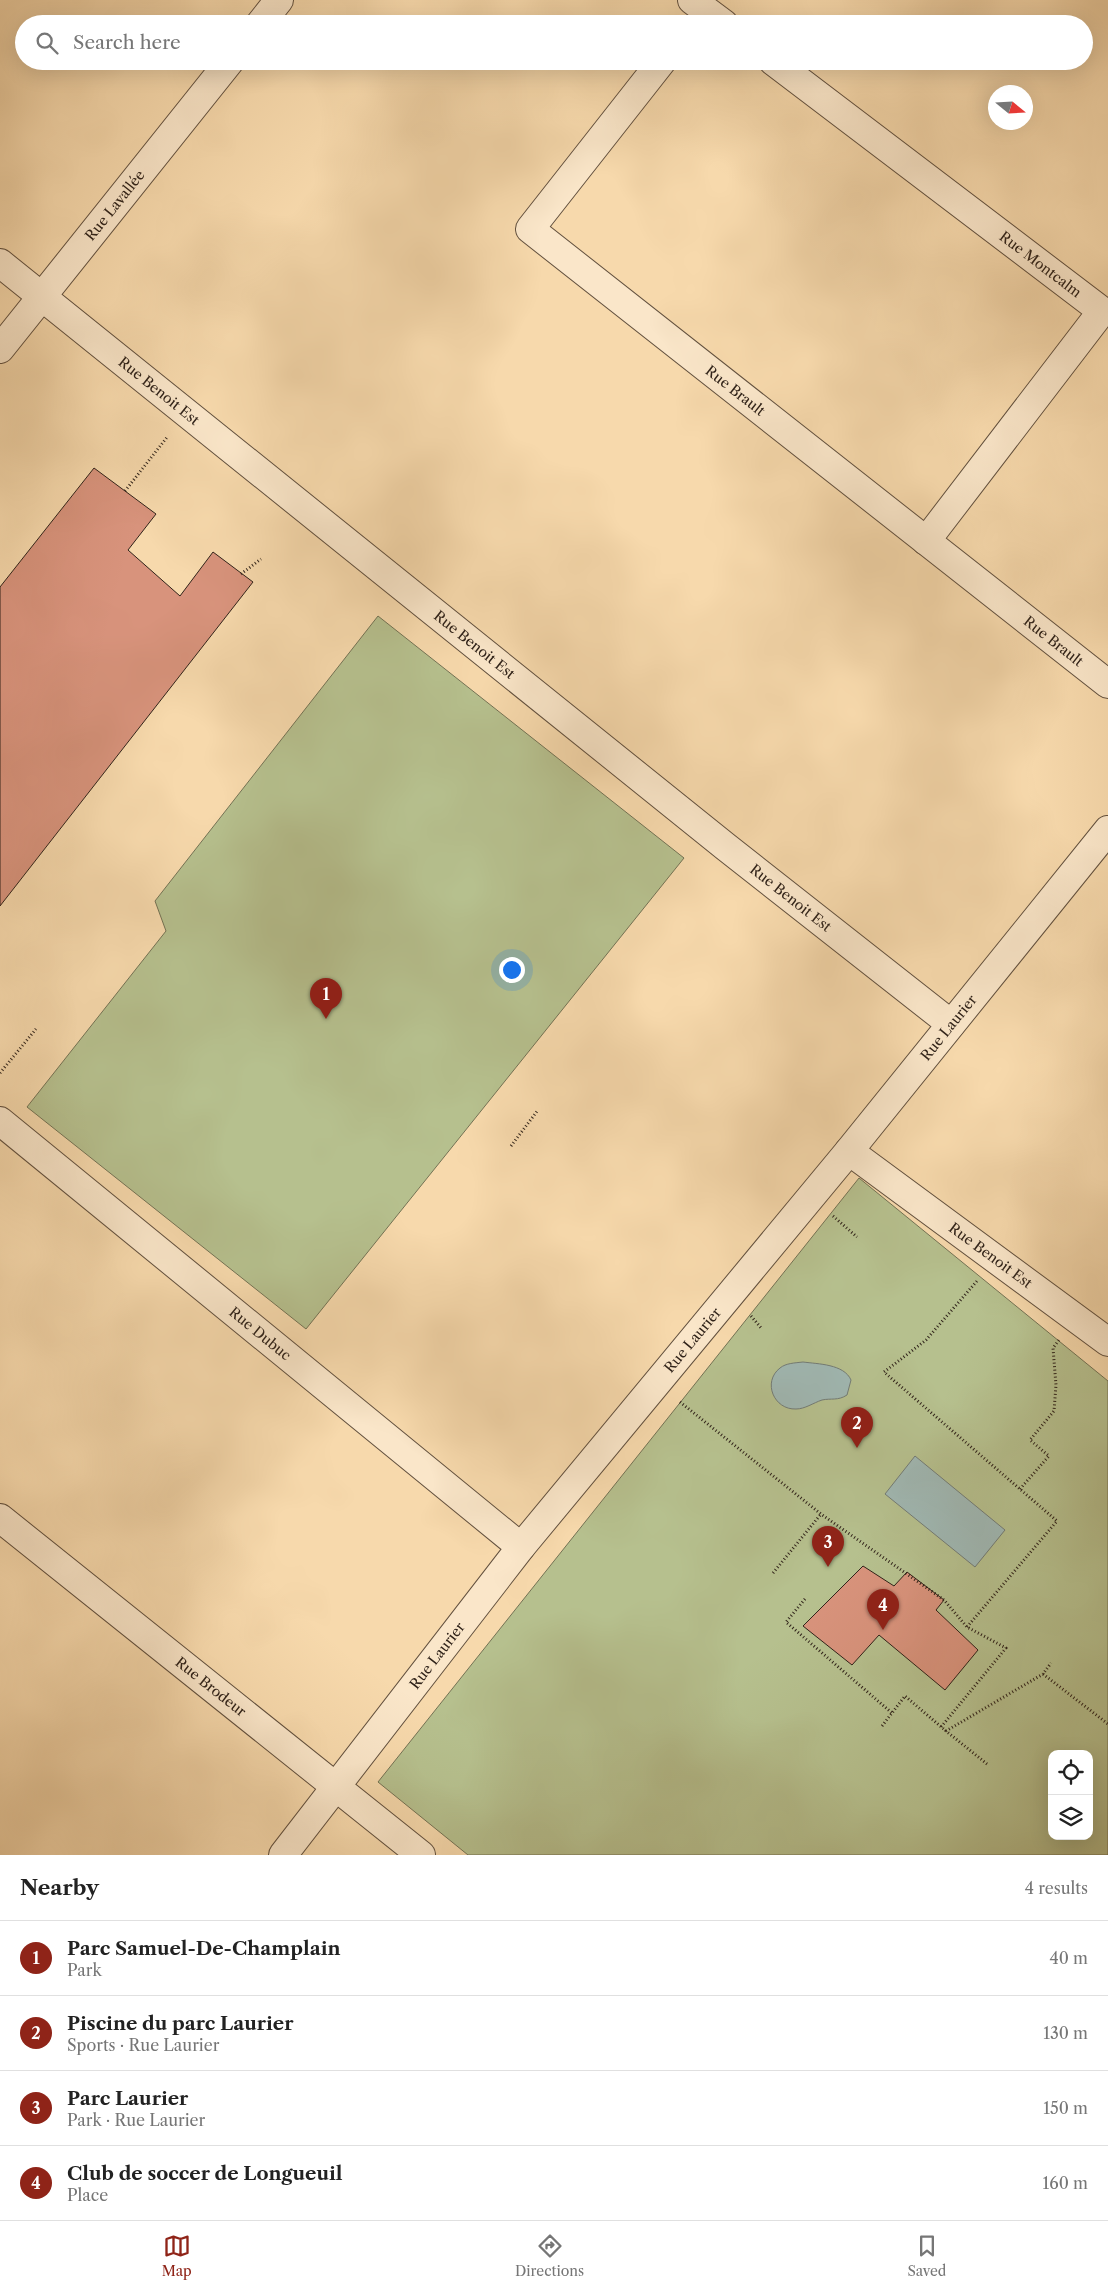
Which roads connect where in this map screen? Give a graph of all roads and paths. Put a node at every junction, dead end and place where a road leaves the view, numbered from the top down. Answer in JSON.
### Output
{"nodes":[{"id":1,"x":223,"y":70,"type":"edge"},
{"id":2,"x":655,"y":70,"type":"edge"},
{"id":3,"x":785,"y":70,"type":"edge"},
{"id":4,"x":0,"y":263,"type":"edge"},
{"id":5,"x":41,"y":297,"type":"junction"},
{"id":6,"x":0,"y":349,"type":"edge"},
{"id":7,"x":186,"y":413,"type":"junction"},
{"id":8,"x":125,"y":491,"type":"dead end"},
{"id":9,"x":926,"y":541,"type":"junction"},
{"id":10,"x":261,"y":559,"type":"dead end"},
{"id":11,"x":241,"y":574,"type":"dead end"},
{"id":12,"x":1108,"y":684,"type":"edge"},
{"id":13,"x":1108,"y":830,"type":"edge"},
{"id":14,"x":951,"y":1024,"type":"junction"},
{"id":15,"x":36,"y":1029,"type":"dead end"},
{"id":16,"x":0,"y":1073,"type":"edge"},
{"id":17,"x":538,"y":1110,"type":"dead end"},
{"id":18,"x":0,"y":1121,"type":"edge"},
{"id":19,"x":511,"y":1146,"type":"dead end"},
{"id":20,"x":849,"y":1151,"type":"junction"},
{"id":21,"x":994,"y":1258,"type":"junction"},
{"id":22,"x":1075,"y":1318,"type":"junction"},
{"id":23,"x":1108,"y":1342,"type":"edge"},
{"id":24,"x":656,"y":1384,"type":"junction"},
{"id":25,"x":1020,"y":1489,"type":"junction"},
{"id":26,"x":821,"y":1514,"type":"junction"},
{"id":27,"x":0,"y":1518,"type":"edge"},
{"id":28,"x":522,"y":1547,"type":"junction"},
{"id":29,"x":773,"y":1573,"type":"dead end"},
{"id":30,"x":806,"y":1599,"type":"dead end"},
{"id":31,"x":967,"y":1627,"type":"junction"},
{"id":32,"x":1050,"y":1663,"type":"dead end"},
{"id":33,"x":1043,"y":1674,"type":"junction"},
{"id":34,"x":892,"y":1713,"type":"junction"},
{"id":35,"x":1108,"y":1724,"type":"edge"},
{"id":36,"x":882,"y":1726,"type":"dead end"},
{"id":37,"x":941,"y":1727,"type":"junction"},
{"id":38,"x":946,"y":1731,"type":"junction"},
{"id":39,"x":987,"y":1764,"type":"dead end"},
{"id":40,"x":336,"y":1787,"type":"junction"},
{"id":41,"x":283,"y":1855,"type":"edge"},
{"id":42,"x":421,"y":1855,"type":"edge"}],
"edges":[{"from":1,"to":5,"type":"street","name":"Rue Lavallée"},
{"from":2,"to":9,"type":"street","name":"Rue Brault"},
{"from":3,"to":9,"type":"street","name":"Rue Montcalm"},
{"from":4,"to":5,"type":"street","name":"Rue Benoit Est"},
{"from":5,"to":6,"type":"street","name":"Rue Lavallée"},
{"from":5,"to":7,"type":"street","name":"Rue Benoit Est"},
{"from":7,"to":8,"type":"path"},
{"from":7,"to":14,"type":"street","name":"Rue Benoit Est"},
{"from":9,"to":12,"type":"street","name":"Rue Brault"},
{"from":10,"to":11,"type":"path"},
{"from":13,"to":14,"type":"street","name":"Rue Laurier"},
{"from":14,"to":20,"type":"street","name":"Rue Laurier"},
{"from":15,"to":16,"type":"path"},
{"from":17,"to":19,"type":"path"},
{"from":18,"to":28,"type":"street","name":"Rue Dubuc"},
{"from":20,"to":21,"type":"street","name":"Rue Benoit Est"},
{"from":20,"to":24,"type":"street","name":"Rue Laurier"},
{"from":21,"to":22,"type":"street","name":"Rue Benoit Est"},
{"from":21,"to":25,"type":"path"},
{"from":22,"to":23,"type":"street","name":"Rue Benoit Est"},
{"from":22,"to":25,"type":"path"},
{"from":24,"to":26,"type":"path"},
{"from":24,"to":28,"type":"street","name":"Rue Laurier"},
{"from":25,"to":31,"type":"path"},
{"from":26,"to":29,"type":"path"},
{"from":26,"to":31,"type":"path"},
{"from":27,"to":40,"type":"street","name":"Rue Brodeur"},
{"from":28,"to":40,"type":"street","name":"Rue Laurier"},
{"from":30,"to":34,"type":"path"},
{"from":31,"to":37,"type":"path"},
{"from":32,"to":33,"type":"path"},
{"from":33,"to":35,"type":"path"},
{"from":33,"to":38,"type":"path"},
{"from":34,"to":36,"type":"path"},
{"from":34,"to":37,"type":"path"},
{"from":37,"to":38,"type":"path"},
{"from":38,"to":39,"type":"path"},
{"from":40,"to":41,"type":"street","name":"Rue Laurier"},
{"from":40,"to":42,"type":"street","name":"Rue Brodeur"}]}
